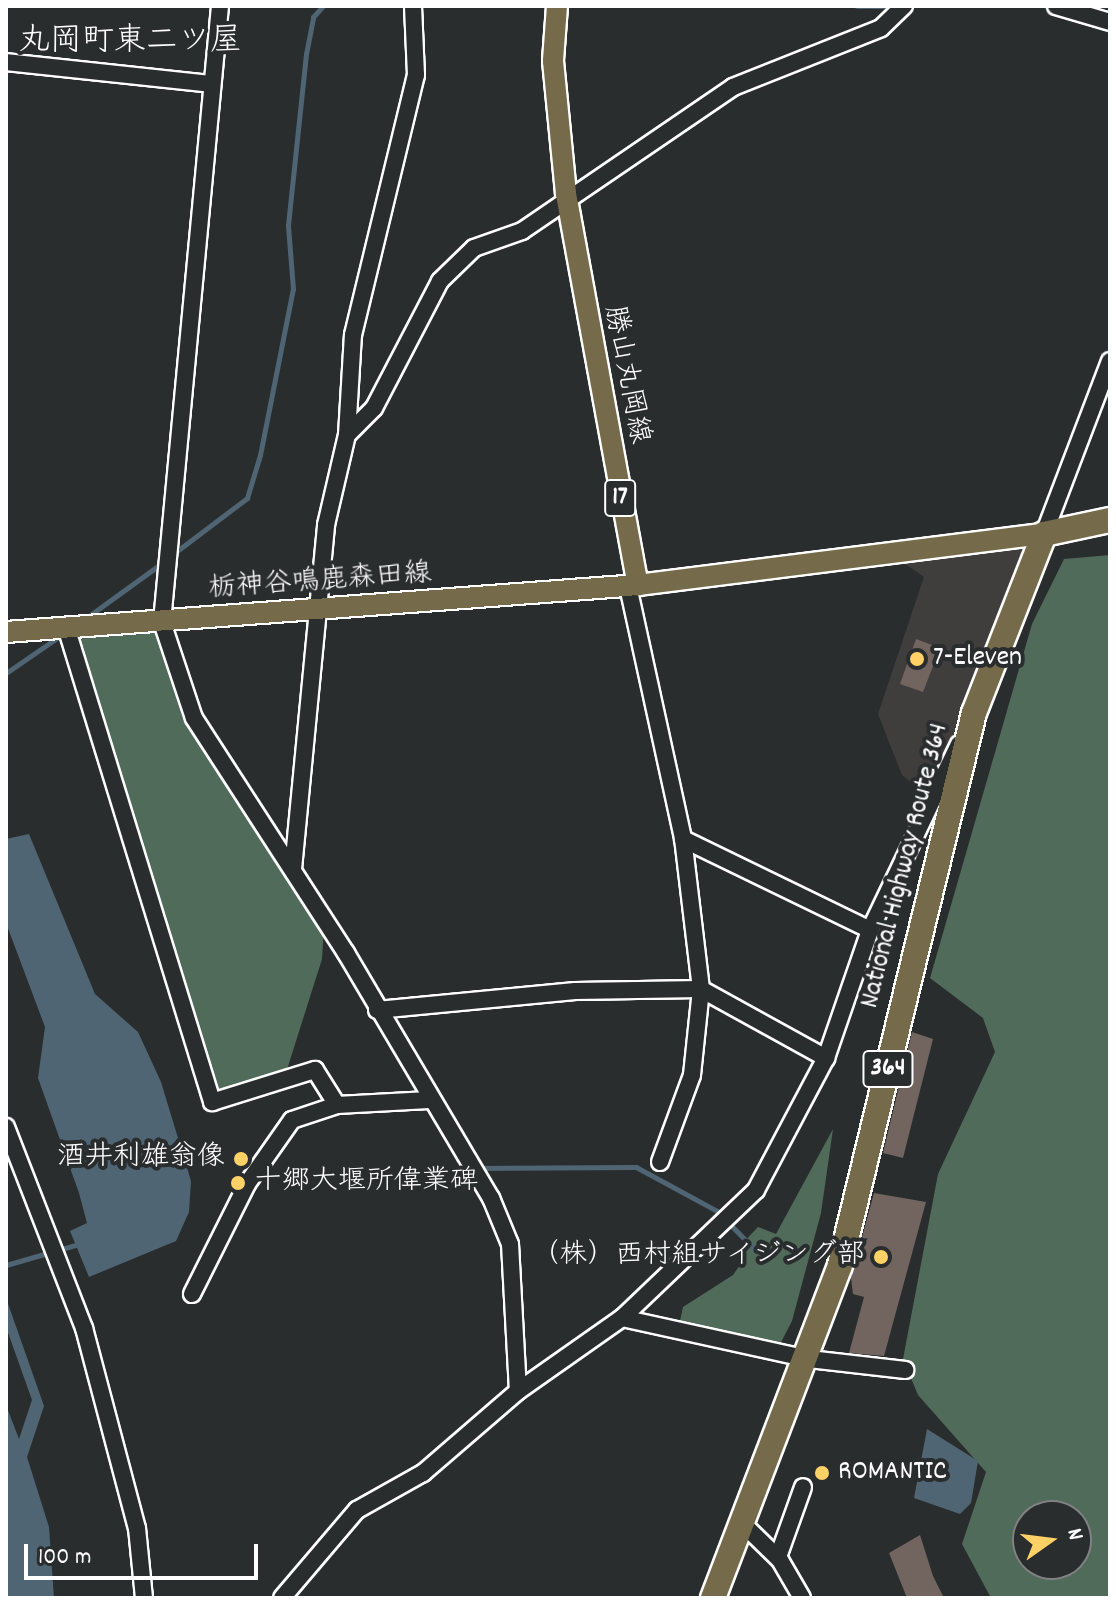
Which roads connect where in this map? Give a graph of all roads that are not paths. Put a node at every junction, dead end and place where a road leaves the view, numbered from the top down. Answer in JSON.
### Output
{"nodes":[{"id":1,"x":220,"y":6,"type":"edge"},
{"id":2,"x":413,"y":6,"type":"edge"},
{"id":3,"x":557,"y":6,"type":"edge"},
{"id":4,"x":904,"y":6,"type":"edge"},
{"id":5,"x":1058,"y":6,"type":"edge"},
{"id":6,"x":1110,"y":22,"type":"edge"},
{"id":7,"x":6,"y":62,"type":"edge"},
{"id":8,"x":212,"y":84,"type":"junction"},
{"id":9,"x":566,"y":194,"type":"junction"},
{"id":10,"x":1110,"y":361,"type":"edge"},
{"id":11,"x":1106,"y":384,"type":"edge"},
{"id":12,"x":347,"y":435,"type":"junction"},
{"id":13,"x":1110,"y":520,"type":"edge"},
{"id":14,"x":1044,"y":534,"type":"junction"},
{"id":15,"x":633,"y":586,"type":"junction"},
{"id":16,"x":321,"y":608,"type":"junction"},
{"id":17,"x":162,"y":622,"type":"junction"},
{"id":18,"x":67,"y":630,"type":"junction"},
{"id":19,"x":6,"y":632,"type":"edge"},
{"id":20,"x":974,"y":713,"type":"junction"},
{"id":21,"x":683,"y":839,"type":"junction"},
{"id":22,"x":293,"y":869,"type":"junction"},
{"id":23,"x":870,"y":930,"type":"junction"},
{"id":24,"x":701,"y":989,"type":"junction"},
{"id":25,"x":377,"y":1010,"type":"junction"},
{"id":26,"x":826,"y":1058,"type":"junction"},
{"id":27,"x":429,"y":1100,"type":"junction"},
{"id":28,"x":337,"y":1105,"type":"junction"},
{"id":29,"x":6,"y":1127,"type":"edge"},
{"id":30,"x":660,"y":1162,"type":"dead end"},
{"id":31,"x":192,"y":1294,"type":"dead end"},
{"id":32,"x":622,"y":1318,"type":"junction"},
{"id":33,"x":809,"y":1359,"type":"junction"},
{"id":34,"x":905,"y":1370,"type":"dead end"},
{"id":35,"x":518,"y":1391,"type":"junction"},
{"id":36,"x":803,"y":1487,"type":"dead end"},
{"id":37,"x":742,"y":1523,"type":"junction"},
{"id":38,"x":778,"y":1557,"type":"junction"},
{"id":39,"x":144,"y":1598,"type":"edge"},
{"id":40,"x":282,"y":1598,"type":"edge"},
{"id":41,"x":713,"y":1598,"type":"edge"},
{"id":42,"x":802,"y":1598,"type":"edge"}],
"edges":[{"from":1,"to":8,"type":"street"},
{"from":2,"to":12,"type":"street"},
{"from":3,"to":9,"type":"main road","name":"勝山丸岡線","number":"17"},
{"from":4,"to":9,"type":"street"},
{"from":5,"to":6,"type":"street"},
{"from":7,"to":8,"type":"street"},
{"from":8,"to":17,"type":"street"},
{"from":9,"to":12,"type":"street"},
{"from":9,"to":15,"type":"main road","name":"勝山丸岡線","number":"17"},
{"from":10,"to":11,"type":"street"},
{"from":11,"to":14,"type":"street"},
{"from":12,"to":16,"type":"street"},
{"from":13,"to":14,"type":"highway"},
{"from":14,"to":15,"type":"main road"},
{"from":14,"to":20,"type":"highway","name":"National Highway Route 364","number":"364"},
{"from":15,"to":16,"type":"main road","name":"栃神谷鳴鹿森田線"},
{"from":15,"to":21,"type":"street"},
{"from":16,"to":17,"type":"main road","name":"栃神谷鳴鹿森田線"},
{"from":16,"to":22,"type":"street"},
{"from":17,"to":18,"type":"main road","name":"栃神谷鳴鹿森田線"},
{"from":17,"to":22,"type":"street"},
{"from":18,"to":19,"type":"main road","name":"栃神谷鳴鹿森田線"},
{"from":18,"to":28,"type":"street"},
{"from":20,"to":23,"type":"street"},
{"from":20,"to":33,"type":"highway","name":"National Highway Route 364","number":"364"},
{"from":21,"to":23,"type":"street"},
{"from":21,"to":24,"type":"street"},
{"from":22,"to":25,"type":"street"},
{"from":23,"to":26,"type":"street"},
{"from":24,"to":25,"type":"street"},
{"from":24,"to":26,"type":"street"},
{"from":24,"to":30,"type":"street"},
{"from":25,"to":27,"type":"street"},
{"from":26,"to":32,"type":"street"},
{"from":27,"to":28,"type":"street"},
{"from":27,"to":35,"type":"street"},
{"from":28,"to":31,"type":"street"},
{"from":29,"to":39,"type":"street"},
{"from":32,"to":33,"type":"street"},
{"from":32,"to":35,"type":"street"},
{"from":33,"to":34,"type":"street"},
{"from":33,"to":37,"type":"highway","name":"National Highway Route 364","number":"364"},
{"from":35,"to":40,"type":"street"},
{"from":36,"to":38,"type":"street"},
{"from":37,"to":38,"type":"street"},
{"from":37,"to":41,"type":"highway","name":"National Highway Route 364","number":"364"},
{"from":38,"to":42,"type":"street"}]}
